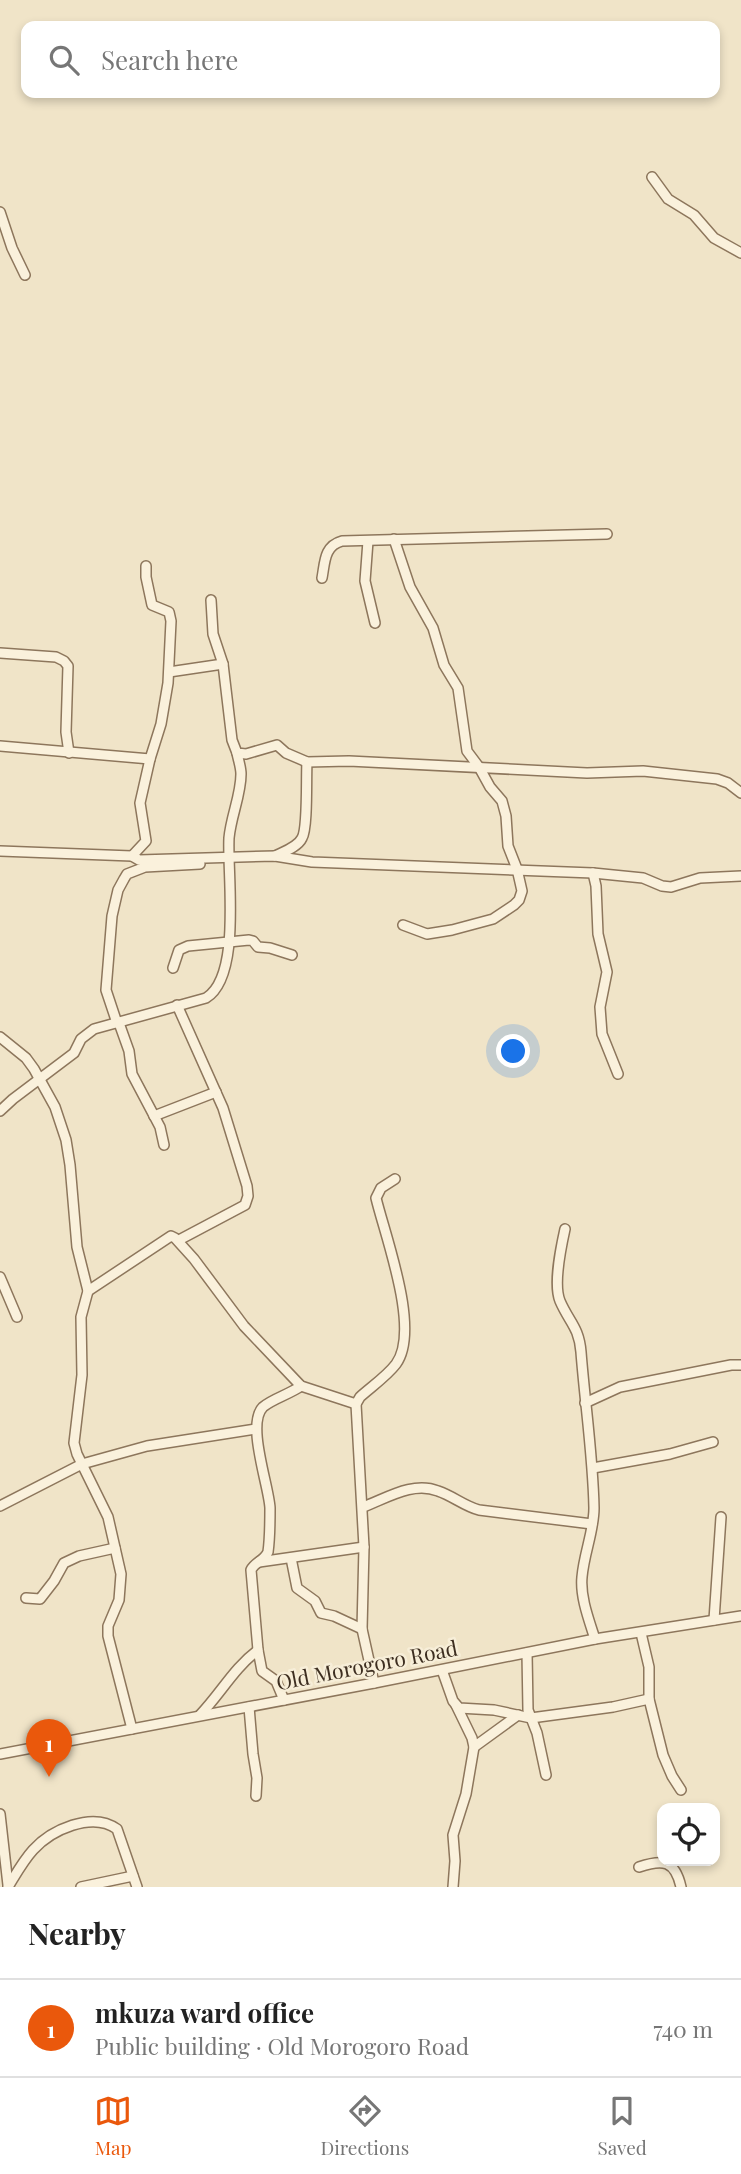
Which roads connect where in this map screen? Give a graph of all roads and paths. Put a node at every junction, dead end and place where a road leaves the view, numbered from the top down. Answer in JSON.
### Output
{"nodes":[{"id":1,"x":652,"y":177,"type":"dead end"},
{"id":2,"x":0,"y":212,"type":"edge"},
{"id":3,"x":741,"y":253,"type":"edge"},
{"id":4,"x":25,"y":275,"type":"dead end"},
{"id":5,"x":607,"y":534,"type":"dead end"},
{"id":6,"x":394,"y":539,"type":"junction"},
{"id":7,"x":368,"y":541,"type":"junction"},
{"id":8,"x":146,"y":566,"type":"dead end"},
{"id":9,"x":322,"y":578,"type":"dead end"},
{"id":10,"x":211,"y":600,"type":"dead end"},
{"id":11,"x":375,"y":623,"type":"dead end"},
{"id":12,"x":0,"y":653,"type":"edge"},
{"id":13,"x":223,"y":664,"type":"junction"},
{"id":14,"x":169,"y":672,"type":"junction"},
{"id":15,"x":0,"y":746,"type":"edge"},
{"id":16,"x":237,"y":752,"type":"junction"},
{"id":17,"x":69,"y":753,"type":"junction"},
{"id":18,"x":150,"y":759,"type":"junction"},
{"id":19,"x":307,"y":762,"type":"junction"},
{"id":20,"x":479,"y":767,"type":"junction"},
{"id":21,"x":741,"y":793,"type":"edge"},
{"id":22,"x":0,"y":851,"type":"edge"},
{"id":23,"x":132,"y":856,"type":"junction"},
{"id":24,"x":275,"y":856,"type":"junction"},
{"id":25,"x":231,"y":860,"type":"junction"},
{"id":26,"x":517,"y":869,"type":"junction"},
{"id":27,"x":593,"y":873,"type":"junction"},
{"id":28,"x":741,"y":876,"type":"edge"},
{"id":29,"x":403,"y":925,"type":"dead end"},
{"id":30,"x":228,"y":942,"type":"junction"},
{"id":31,"x":292,"y":955,"type":"dead end"},
{"id":32,"x":173,"y":968,"type":"dead end"},
{"id":33,"x":177,"y":1005,"type":"junction"},
{"id":34,"x":118,"y":1023,"type":"junction"},
{"id":35,"x":0,"y":1037,"type":"edge"},
{"id":36,"x":618,"y":1074,"type":"dead end"},
{"id":37,"x":40,"y":1080,"type":"junction"},
{"id":38,"x":216,"y":1092,"type":"junction"},
{"id":39,"x":0,"y":1111,"type":"edge"},
{"id":40,"x":155,"y":1116,"type":"junction"},
{"id":41,"x":164,"y":1145,"type":"dead end"},
{"id":42,"x":395,"y":1179,"type":"dead end"},
{"id":43,"x":565,"y":1229,"type":"dead end"},
{"id":44,"x":179,"y":1240,"type":"junction"},
{"id":45,"x":0,"y":1277,"type":"edge"},
{"id":46,"x":88,"y":1291,"type":"junction"},
{"id":47,"x":17,"y":1317,"type":"dead end"},
{"id":48,"x":741,"y":1365,"type":"edge"},
{"id":49,"x":301,"y":1386,"type":"junction"},
{"id":50,"x":585,"y":1403,"type":"junction"},
{"id":51,"x":356,"y":1404,"type":"junction"},
{"id":52,"x":256,"y":1429,"type":"junction"},
{"id":53,"x":713,"y":1442,"type":"dead end"},
{"id":54,"x":82,"y":1464,"type":"junction"},
{"id":55,"x":593,"y":1468,"type":"junction"},
{"id":56,"x":0,"y":1506,"type":"edge"},
{"id":57,"x":363,"y":1507,"type":"junction"},
{"id":58,"x":721,"y":1517,"type":"dead end"},
{"id":59,"x":592,"y":1524,"type":"junction"},
{"id":60,"x":365,"y":1547,"type":"junction"},
{"id":61,"x":115,"y":1548,"type":"junction"},
{"id":62,"x":291,"y":1558,"type":"junction"},
{"id":63,"x":259,"y":1562,"type":"junction"},
{"id":64,"x":26,"y":1598,"type":"dead end"},
{"id":65,"x":741,"y":1616,"type":"edge"},
{"id":66,"x":714,"y":1620,"type":"junction"},
{"id":67,"x":362,"y":1629,"type":"junction"},
{"id":68,"x":641,"y":1633,"type":"junction"},
{"id":69,"x":595,"y":1639,"type":"junction"},
{"id":70,"x":258,"y":1650,"type":"junction"},
{"id":71,"x":527,"y":1653,"type":"junction"},
{"id":72,"x":442,"y":1670,"type":"junction"},
{"id":73,"x":374,"y":1684,"type":"junction"},
{"id":74,"x":649,"y":1699,"type":"junction"},
{"id":75,"x":284,"y":1700,"type":"junction"},
{"id":76,"x":456,"y":1705,"type":"junction"},
{"id":77,"x":249,"y":1707,"type":"junction"},
{"id":78,"x":518,"y":1715,"type":"junction"},
{"id":79,"x":199,"y":1716,"type":"junction"},
{"id":80,"x":531,"y":1718,"type":"junction"},
{"id":81,"x":132,"y":1729,"type":"junction"},
{"id":82,"x":474,"y":1747,"type":"junction"},
{"id":83,"x":0,"y":1754,"type":"edge"},
{"id":84,"x":545,"y":1775,"type":"dead end"},
{"id":85,"x":681,"y":1790,"type":"dead end"},
{"id":86,"x":256,"y":1796,"type":"dead end"},
{"id":87,"x":0,"y":1814,"type":"edge"},
{"id":88,"x":639,"y":1867,"type":"dead end"},
{"id":89,"x":133,"y":1876,"type":"junction"},
{"id":90,"x":8,"y":1887,"type":"edge"},
{"id":91,"x":81,"y":1887,"type":"edge"},
{"id":92,"x":136,"y":1887,"type":"edge"},
{"id":93,"x":453,"y":1887,"type":"edge"},
{"id":94,"x":681,"y":1887,"type":"edge"}],
"edges":[{"from":1,"to":3,"type":"street"},
{"from":2,"to":4,"type":"street"},
{"from":5,"to":6,"type":"street"},
{"from":6,"to":7,"type":"street"},
{"from":6,"to":20,"type":"street"},
{"from":7,"to":9,"type":"street"},
{"from":7,"to":11,"type":"street"},
{"from":8,"to":14,"type":"street"},
{"from":10,"to":13,"type":"street"},
{"from":12,"to":17,"type":"street"},
{"from":13,"to":14,"type":"street"},
{"from":13,"to":16,"type":"street"},
{"from":14,"to":18,"type":"street"},
{"from":15,"to":17,"type":"street"},
{"from":16,"to":19,"type":"street"},
{"from":16,"to":25,"type":"street"},
{"from":17,"to":18,"type":"street"},
{"from":18,"to":23,"type":"street"},
{"from":19,"to":20,"type":"street"},
{"from":19,"to":24,"type":"street"},
{"from":20,"to":21,"type":"street"},
{"from":20,"to":26,"type":"street"},
{"from":22,"to":23,"type":"street"},
{"from":23,"to":25,"type":"street"},
{"from":24,"to":25,"type":"street"},
{"from":24,"to":26,"type":"street"},
{"from":25,"to":30,"type":"street"},
{"from":25,"to":34,"type":"street"},
{"from":26,"to":27,"type":"street"},
{"from":26,"to":29,"type":"street"},
{"from":27,"to":28,"type":"street"},
{"from":27,"to":36,"type":"street"},
{"from":30,"to":31,"type":"street"},
{"from":30,"to":32,"type":"street"},
{"from":30,"to":33,"type":"street"},
{"from":33,"to":34,"type":"street"},
{"from":33,"to":38,"type":"street"},
{"from":34,"to":37,"type":"street"},
{"from":34,"to":40,"type":"street"},
{"from":35,"to":37,"type":"street"},
{"from":37,"to":39,"type":"street"},
{"from":37,"to":46,"type":"street"},
{"from":38,"to":40,"type":"street"},
{"from":38,"to":44,"type":"street"},
{"from":40,"to":41,"type":"street"},
{"from":42,"to":51,"type":"street"},
{"from":43,"to":50,"type":"street"},
{"from":44,"to":46,"type":"street"},
{"from":44,"to":49,"type":"street"},
{"from":45,"to":47,"type":"street"},
{"from":46,"to":54,"type":"street"},
{"from":48,"to":50,"type":"street"},
{"from":49,"to":51,"type":"street"},
{"from":49,"to":52,"type":"street"},
{"from":50,"to":55,"type":"street"},
{"from":51,"to":57,"type":"street"},
{"from":52,"to":54,"type":"street"},
{"from":52,"to":63,"type":"street"},
{"from":53,"to":55,"type":"street"},
{"from":54,"to":56,"type":"street"},
{"from":54,"to":61,"type":"street"},
{"from":55,"to":59,"type":"street"},
{"from":57,"to":59,"type":"street"},
{"from":57,"to":60,"type":"street"},
{"from":58,"to":66,"type":"street"},
{"from":59,"to":69,"type":"street"},
{"from":60,"to":62,"type":"street"},
{"from":60,"to":67,"type":"street"},
{"from":61,"to":64,"type":"street"},
{"from":61,"to":81,"type":"street"},
{"from":62,"to":63,"type":"street"},
{"from":62,"to":67,"type":"street"},
{"from":63,"to":70,"type":"street"},
{"from":65,"to":66,"type":"street","name":"Old Morogoro Road"},
{"from":66,"to":68,"type":"street","name":"Old Morogoro Road"},
{"from":67,"to":73,"type":"street"},
{"from":68,"to":69,"type":"street","name":"Old Morogoro Road"},
{"from":68,"to":74,"type":"street"},
{"from":69,"to":71,"type":"street","name":"Old Morogoro Road"},
{"from":70,"to":75,"type":"street"},
{"from":70,"to":79,"type":"street"},
{"from":71,"to":72,"type":"street","name":"Old Morogoro Road"},
{"from":71,"to":80,"type":"street"},
{"from":72,"to":73,"type":"street","name":"Old Morogoro Road"},
{"from":72,"to":76,"type":"street"},
{"from":73,"to":75,"type":"street","name":"Old Morogoro Road"},
{"from":74,"to":80,"type":"street"},
{"from":74,"to":85,"type":"street"},
{"from":75,"to":77,"type":"street","name":"Old Morogoro Road"},
{"from":76,"to":78,"type":"street"},
{"from":76,"to":82,"type":"street"},
{"from":77,"to":79,"type":"street","name":"Old Morogoro Road"},
{"from":77,"to":86,"type":"street"},
{"from":78,"to":80,"type":"street"},
{"from":78,"to":82,"type":"street"},
{"from":79,"to":81,"type":"street","name":"Old Morogoro Road"},
{"from":80,"to":84,"type":"street"},
{"from":81,"to":83,"type":"street","name":"Old Morogoro Road"},
{"from":82,"to":93,"type":"street"},
{"from":87,"to":90,"type":"street"},
{"from":88,"to":94,"type":"street"},
{"from":89,"to":90,"type":"street"},
{"from":89,"to":91,"type":"street"},
{"from":89,"to":92,"type":"street"}]}
